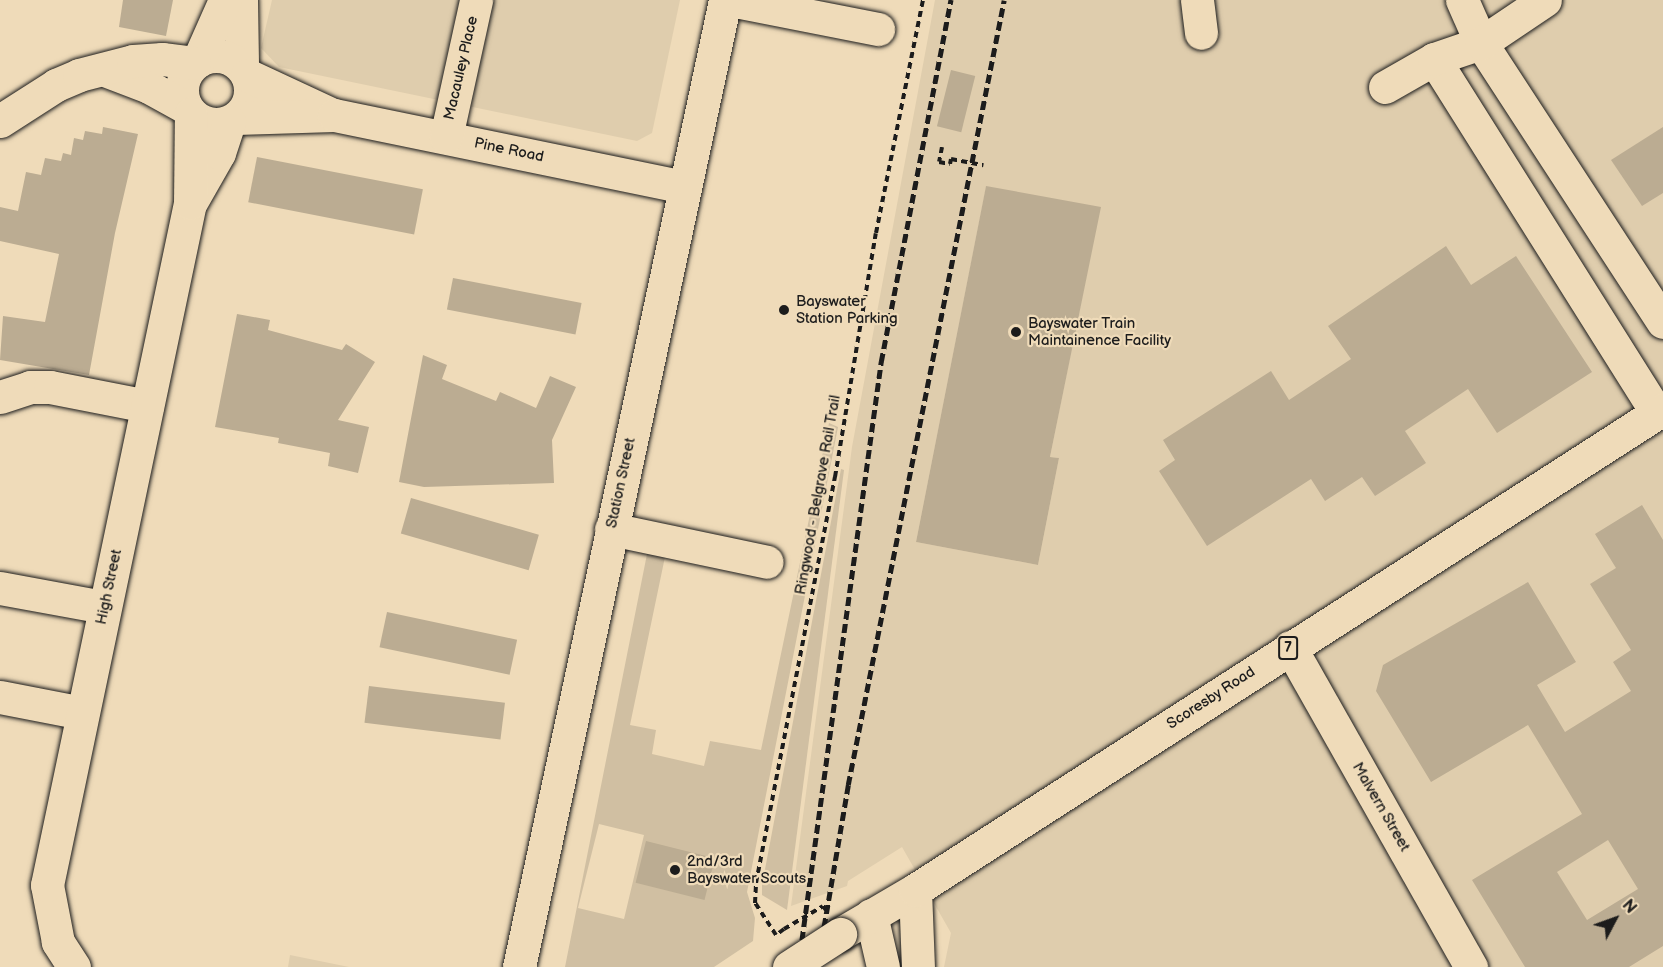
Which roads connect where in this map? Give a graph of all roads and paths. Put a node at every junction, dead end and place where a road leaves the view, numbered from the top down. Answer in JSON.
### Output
{"nodes":[{"id":1,"x":225,"y":0,"type":"edge"},
{"id":2,"x":241,"y":0,"type":"edge"},
{"id":3,"x":476,"y":0,"type":"edge"},
{"id":4,"x":725,"y":0,"type":"edge"},
{"id":5,"x":730,"y":0,"type":"edge"},
{"id":6,"x":923,"y":0,"type":"edge"},
{"id":7,"x":1197,"y":0,"type":"edge"},
{"id":8,"x":1462,"y":0,"type":"edge"},
{"id":9,"x":1545,"y":0,"type":"edge"},
{"id":10,"x":878,"y":29,"type":"dead end"},
{"id":11,"x":1201,"y":33,"type":"dead end"},
{"id":12,"x":1481,"y":43,"type":"junction"},
{"id":13,"x":1434,"y":59,"type":"junction"},
{"id":14,"x":196,"y":62,"type":"junction"},
{"id":15,"x":105,"y":70,"type":"junction"},
{"id":16,"x":244,"y":70,"type":"junction"},
{"id":17,"x":1385,"y":87,"type":"dead end"},
{"id":18,"x":189,"y":111,"type":"junction"},
{"id":19,"x":333,"y":115,"type":"junction"},
{"id":20,"x":232,"y":120,"type":"junction"},
{"id":21,"x":0,"y":121,"type":"edge"},
{"id":22,"x":446,"y":137,"type":"junction"},
{"id":23,"x":942,"y":147,"type":"dead end"},
{"id":24,"x":983,"y":165,"type":"dead end"},
{"id":25,"x":685,"y":187,"type":"junction"},
{"id":26,"x":190,"y":203,"type":"junction"},
{"id":27,"x":1663,"y":322,"type":"edge"},
{"id":28,"x":0,"y":397,"type":"edge"},
{"id":29,"x":147,"y":406,"type":"junction"},
{"id":30,"x":1660,"y":411,"type":"edge"},
{"id":31,"x":611,"y":529,"type":"junction"},
{"id":32,"x":767,"y":562,"type":"dead end"},
{"id":33,"x":0,"y":588,"type":"edge"},
{"id":34,"x":104,"y":607,"type":"junction"},
{"id":35,"x":1290,"y":647,"type":"junction"},
{"id":36,"x":0,"y":697,"type":"edge"},
{"id":37,"x":82,"y":713,"type":"junction"},
{"id":38,"x":915,"y":891,"type":"junction"},
{"id":39,"x":823,"y":906,"type":"dead end"},
{"id":40,"x":872,"y":915,"type":"junction"},
{"id":41,"x":74,"y":967,"type":"edge"},
{"id":42,"x":519,"y":967,"type":"edge"},
{"id":43,"x":789,"y":967,"type":"edge"},
{"id":44,"x":883,"y":967,"type":"edge"},
{"id":45,"x":918,"y":967,"type":"edge"},
{"id":46,"x":1472,"y":967,"type":"edge"}],
"edges":[{"from":1,"to":14,"type":"street"},
{"from":2,"to":16,"type":"street"},
{"from":3,"to":22,"type":"street","name":"Macauley Place"},
{"from":4,"to":25,"type":"street","name":"Station Street"},
{"from":5,"to":10,"type":"street"},
{"from":6,"to":39,"type":"path","name":"Ringwood - Belgrave Rail Trail","bridge":true},
{"from":7,"to":11,"type":"street"},
{"from":8,"to":12,"type":"street"},
{"from":9,"to":12,"type":"street"},
{"from":12,"to":13,"type":"street"},
{"from":12,"to":27,"type":"street"},
{"from":13,"to":17,"type":"street"},
{"from":13,"to":30,"type":"street"},
{"from":14,"to":15,"type":"street"},
{"from":14,"to":16,"type":"street"},
{"from":14,"to":18,"type":"street"},
{"from":15,"to":18,"type":"street"},
{"from":15,"to":21,"type":"street"},
{"from":16,"to":19,"type":"street","name":"Pine Road"},
{"from":16,"to":20,"type":"street"},
{"from":18,"to":20,"type":"street"},
{"from":18,"to":26,"type":"street","name":"High Street"},
{"from":19,"to":20,"type":"street","name":"Pine Road"},
{"from":19,"to":22,"type":"street","name":"Pine Road"},
{"from":20,"to":26,"type":"street","name":"High Street"},
{"from":22,"to":25,"type":"street","name":"Pine Road"},
{"from":23,"to":24,"type":"path"},
{"from":25,"to":31,"type":"street","name":"Station Street"},
{"from":26,"to":29,"type":"street","name":"High Street"},
{"from":28,"to":29,"type":"street"},
{"from":29,"to":34,"type":"street","name":"High Street"},
{"from":30,"to":35,"type":"street","name":"Scoresby Road","number":"7"},
{"from":31,"to":32,"type":"street"},
{"from":31,"to":42,"type":"street","name":"Station Street"},
{"from":33,"to":34,"type":"street"},
{"from":34,"to":37,"type":"street","name":"High Street"},
{"from":35,"to":38,"type":"street","name":"Scoresby Road","number":"7"},
{"from":35,"to":46,"type":"street","name":"Malvern Street"},
{"from":36,"to":37,"type":"street"},
{"from":37,"to":41,"type":"street","name":"High Street"},
{"from":38,"to":40,"type":"street","name":"Scoresby Road","number":"7"},
{"from":38,"to":45,"type":"street"},
{"from":40,"to":43,"type":"street","name":"Scoresby Road","number":"7","bridge":true},
{"from":40,"to":44,"type":"street"}]}
